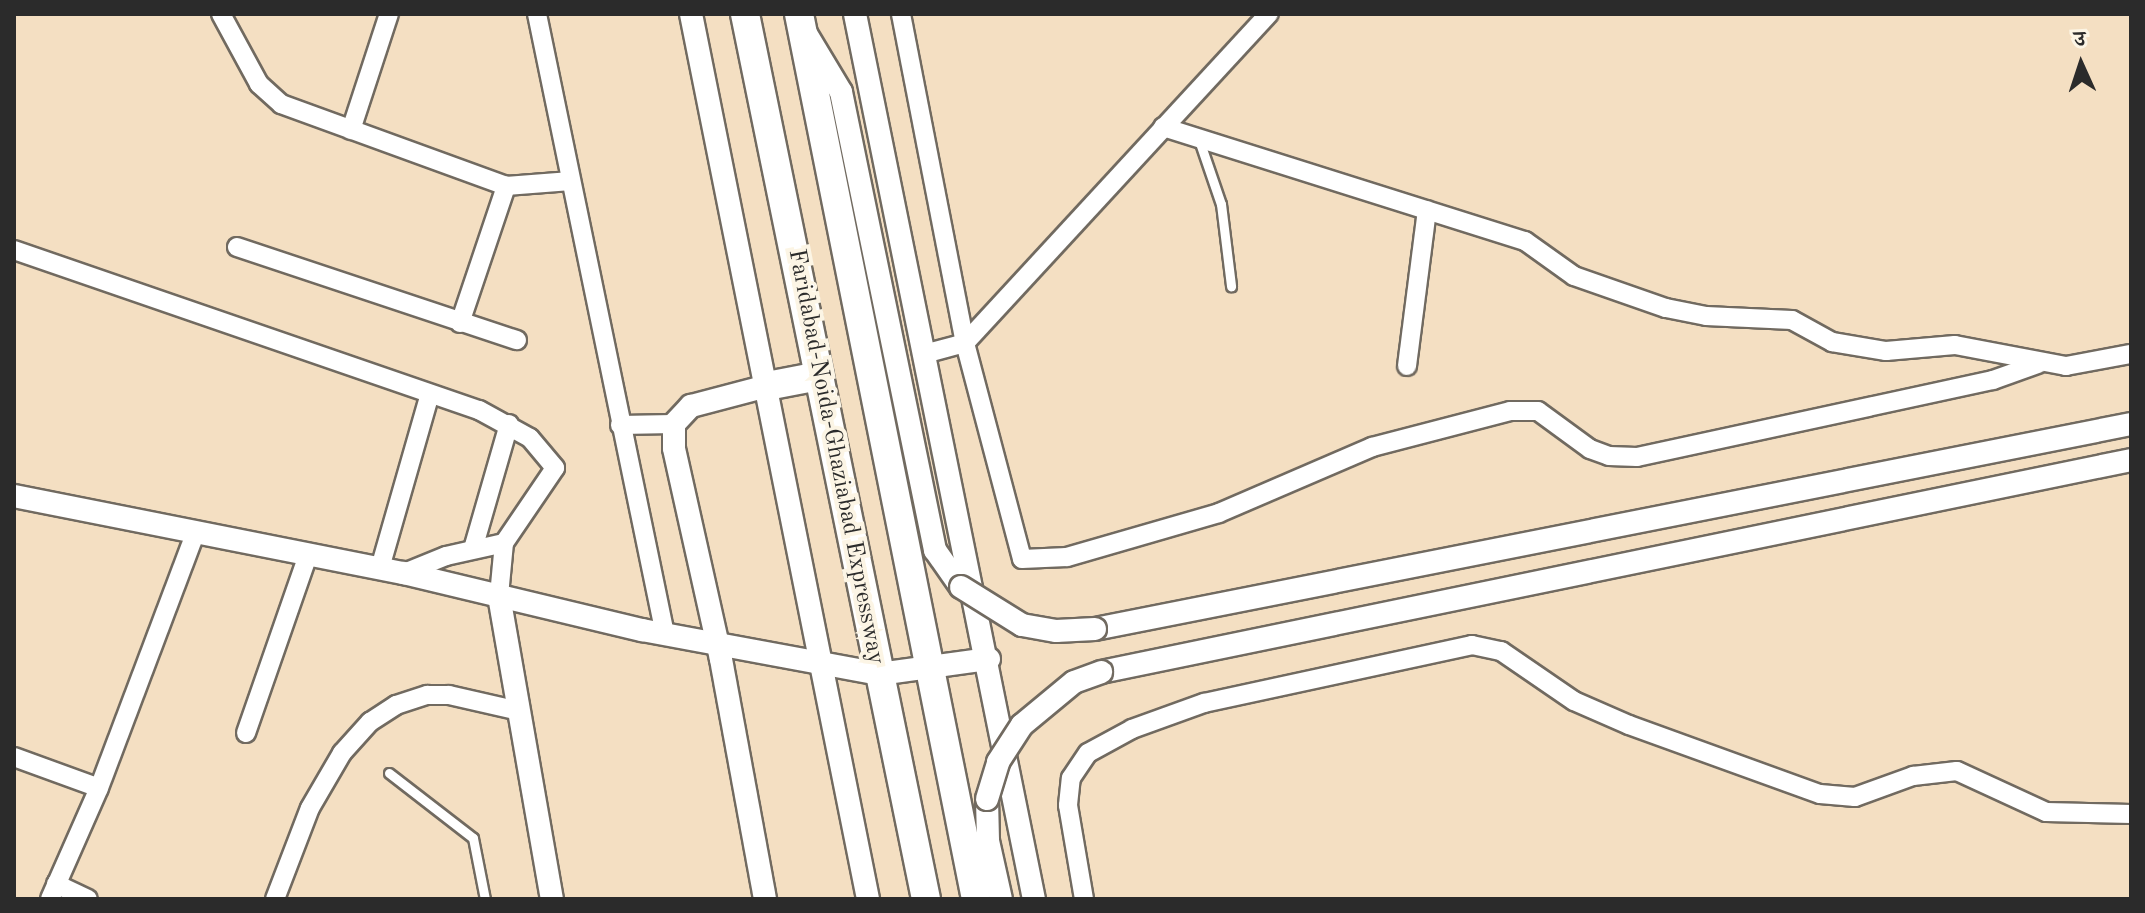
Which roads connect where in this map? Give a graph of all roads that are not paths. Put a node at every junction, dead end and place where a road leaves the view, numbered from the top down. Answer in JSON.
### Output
{"nodes":[{"id":1,"x":221,"y":14,"type":"edge"},
{"id":2,"x":389,"y":14,"type":"edge"},
{"id":3,"x":537,"y":14,"type":"edge"},
{"id":4,"x":691,"y":14,"type":"edge"},
{"id":5,"x":745,"y":14,"type":"edge"},
{"id":6,"x":855,"y":14,"type":"edge"},
{"id":7,"x":901,"y":14,"type":"edge"},
{"id":8,"x":1269,"y":14,"type":"edge"},
{"id":9,"x":801,"y":21,"type":"edge"},
{"id":10,"x":1163,"y":127,"type":"junction"},
{"id":11,"x":351,"y":130,"type":"junction"},
{"id":12,"x":1198,"y":137,"type":"junction"},
{"id":13,"x":571,"y":181,"type":"junction"},
{"id":14,"x":506,"y":186,"type":"junction"},
{"id":15,"x":1427,"y":210,"type":"junction"},
{"id":16,"x":237,"y":247,"type":"dead end"},
{"id":17,"x":14,"y":250,"type":"edge"},
{"id":18,"x":1231,"y":286,"type":"dead end"},
{"id":19,"x":460,"y":323,"type":"junction"},
{"id":20,"x":517,"y":340,"type":"dead end"},
{"id":21,"x":965,"y":343,"type":"junction"},
{"id":22,"x":924,"y":354,"type":"junction"},
{"id":23,"x":2131,"y":354,"type":"edge"},
{"id":24,"x":2038,"y":364,"type":"junction"},
{"id":25,"x":1407,"y":366,"type":"dead end"},
{"id":26,"x":819,"y":376,"type":"junction"},
{"id":27,"x":767,"y":386,"type":"junction"},
{"id":28,"x":430,"y":394,"type":"junction"},
{"id":29,"x":509,"y":424,"type":"junction"},
{"id":30,"x":674,"y":424,"type":"junction"},
{"id":31,"x":2131,"y":424,"type":"edge"},
{"id":32,"x":620,"y":425,"type":"junction"},
{"id":33,"x":2131,"y":460,"type":"edge"},
{"id":34,"x":14,"y":496,"type":"edge"},
{"id":35,"x":195,"y":534,"type":"junction"},
{"id":36,"x":504,"y":543,"type":"junction"},
{"id":37,"x":473,"y":549,"type":"junction"},
{"id":38,"x":308,"y":555,"type":"junction"},
{"id":39,"x":380,"y":568,"type":"junction"},
{"id":40,"x":404,"y":573,"type":"junction"},
{"id":41,"x":968,"y":592,"type":"junction"},
{"id":42,"x":499,"y":596,"type":"junction"},
{"id":43,"x":665,"y":634,"type":"junction"},
{"id":44,"x":717,"y":643,"type":"junction"},
{"id":45,"x":989,"y":659,"type":"junction"},
{"id":46,"x":821,"y":663,"type":"junction"},
{"id":47,"x":931,"y":671,"type":"junction"},
{"id":48,"x":879,"y":674,"type":"junction"},
{"id":49,"x":519,"y":711,"type":"junction"},
{"id":50,"x":246,"y":733,"type":"dead end"},
{"id":51,"x":14,"y":757,"type":"edge"},
{"id":52,"x":389,"y":773,"type":"dead end"},
{"id":53,"x":99,"y":788,"type":"junction"},
{"id":54,"x":2131,"y":814,"type":"edge"},
{"id":55,"x":53,"y":892,"type":"edge"},
{"id":56,"x":88,"y":899,"type":"edge"},
{"id":57,"x":275,"y":899,"type":"edge"},
{"id":58,"x":485,"y":899,"type":"edge"},
{"id":59,"x":552,"y":899,"type":"edge"},
{"id":60,"x":765,"y":899,"type":"edge"},
{"id":61,"x":868,"y":899,"type":"edge"},
{"id":62,"x":926,"y":899,"type":"edge"},
{"id":63,"x":976,"y":899,"type":"edge"},
{"id":64,"x":1001,"y":899,"type":"edge"},
{"id":65,"x":1034,"y":899,"type":"edge"},
{"id":66,"x":1084,"y":899,"type":"edge"}],
"edges":[{"from":1,"to":11,"type":"street"},
{"from":2,"to":11,"type":"street"},
{"from":3,"to":13,"type":"street"},
{"from":4,"to":27,"type":"street"},
{"from":5,"to":26,"type":"main road","name":"Faridabad-Noida-Ghaziabad Expressway"},
{"from":6,"to":22,"type":"street"},
{"from":7,"to":21,"type":"street"},
{"from":8,"to":10,"type":"street"},
{"from":9,"to":41,"type":"street"},
{"from":9,"to":47,"type":"main road"},
{"from":10,"to":12,"type":"street"},
{"from":10,"to":21,"type":"street"},
{"from":11,"to":14,"type":"street"},
{"from":12,"to":15,"type":"street"},
{"from":12,"to":18,"type":"lane"},
{"from":13,"to":14,"type":"street"},
{"from":13,"to":32,"type":"street"},
{"from":14,"to":19,"type":"street"},
{"from":15,"to":24,"type":"street"},
{"from":15,"to":25,"type":"street"},
{"from":16,"to":19,"type":"street"},
{"from":17,"to":28,"type":"street"},
{"from":19,"to":20,"type":"street"},
{"from":21,"to":22,"type":"street"},
{"from":21,"to":24,"type":"street"},
{"from":22,"to":41,"type":"street"},
{"from":23,"to":24,"type":"street"},
{"from":26,"to":27,"type":"main road"},
{"from":26,"to":48,"type":"main road","name":"Faridabad-Noida-Ghaziabad Expressway"},
{"from":27,"to":30,"type":"street"},
{"from":27,"to":46,"type":"street"},
{"from":28,"to":29,"type":"street"},
{"from":28,"to":39,"type":"street"},
{"from":29,"to":36,"type":"street"},
{"from":29,"to":37,"type":"street"},
{"from":30,"to":32,"type":"street"},
{"from":30,"to":44,"type":"street"},
{"from":31,"to":41,"type":"street","bridge":true},
{"from":32,"to":43,"type":"street"},
{"from":33,"to":64,"type":"street","bridge":true},
{"from":34,"to":35,"type":"street"},
{"from":35,"to":38,"type":"street"},
{"from":35,"to":53,"type":"street"},
{"from":36,"to":37,"type":"street"},
{"from":36,"to":42,"type":"street"},
{"from":37,"to":40,"type":"street"},
{"from":38,"to":39,"type":"street"},
{"from":38,"to":50,"type":"street"},
{"from":39,"to":40,"type":"street"},
{"from":40,"to":42,"type":"street"},
{"from":41,"to":45,"type":"street"},
{"from":42,"to":43,"type":"street"},
{"from":42,"to":49,"type":"street"},
{"from":43,"to":44,"type":"street"},
{"from":44,"to":46,"type":"street"},
{"from":44,"to":60,"type":"street"},
{"from":45,"to":47,"type":"street"},
{"from":45,"to":65,"type":"street"},
{"from":46,"to":48,"type":"street"},
{"from":46,"to":61,"type":"street"},
{"from":47,"to":48,"type":"street"},
{"from":47,"to":63,"type":"main road"},
{"from":48,"to":62,"type":"main road","name":"Faridabad-Noida-Ghaziabad Expressway"},
{"from":49,"to":57,"type":"street"},
{"from":49,"to":59,"type":"street"},
{"from":51,"to":53,"type":"street"},
{"from":52,"to":58,"type":"lane"},
{"from":53,"to":55,"type":"street"},
{"from":54,"to":66,"type":"street"},
{"from":55,"to":56,"type":"street"}]}
